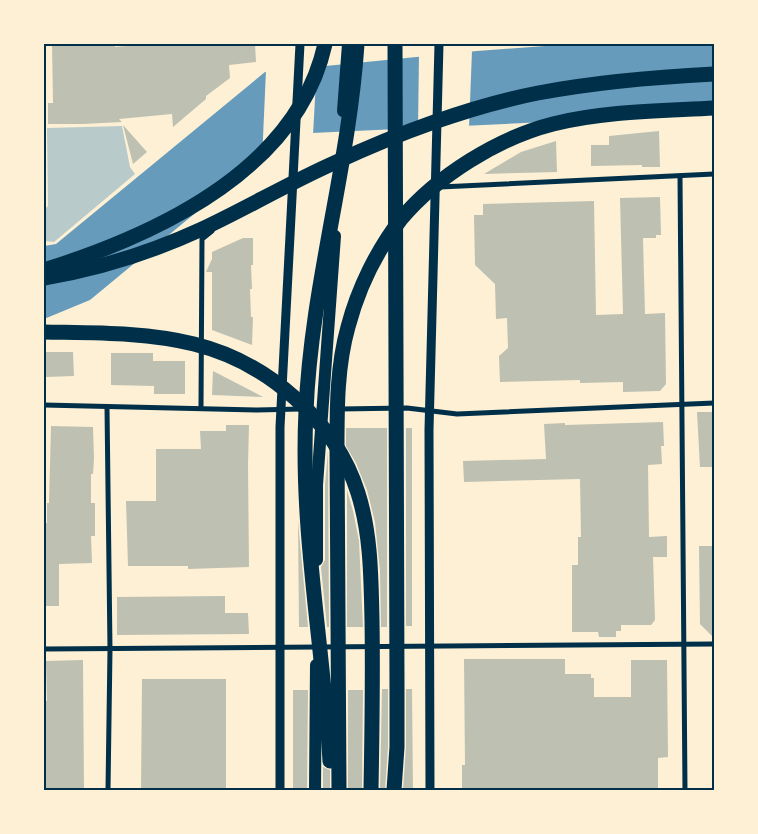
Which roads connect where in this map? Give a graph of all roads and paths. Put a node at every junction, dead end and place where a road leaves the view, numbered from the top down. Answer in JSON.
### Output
{"nodes":[{"id":1,"x":300,"y":44,"type":"edge"},
{"id":2,"x":325,"y":44,"type":"edge"},
{"id":3,"x":348,"y":44,"type":"edge"},
{"id":4,"x":357,"y":44,"type":"edge"},
{"id":5,"x":394,"y":44,"type":"edge"},
{"id":6,"x":438,"y":47,"type":"edge"},
{"id":7,"x":714,"y":74,"type":"edge"},
{"id":8,"x":714,"y":108,"type":"edge"},
{"id":9,"x":714,"y":174,"type":"edge"},
{"id":10,"x":680,"y":176,"type":"junction"},
{"id":11,"x":435,"y":187,"type":"junction"},
{"id":12,"x":291,"y":193,"type":"junction"},
{"id":13,"x":44,"y":270,"type":"edge"},
{"id":14,"x":44,"y":278,"type":"edge"},
{"id":15,"x":44,"y":332,"type":"edge"},
{"id":16,"x":714,"y":402,"type":"edge"},
{"id":17,"x":682,"y":404,"type":"junction"},
{"id":18,"x":44,"y":405,"type":"edge"},
{"id":19,"x":107,"y":407,"type":"junction"},
{"id":20,"x":201,"y":408,"type":"junction"},
{"id":21,"x":281,"y":409,"type":"junction"},
{"id":22,"x":325,"y":409,"type":"dead end"},
{"id":23,"x":335,"y":409,"type":"dead end"},
{"id":24,"x":429,"y":411,"type":"junction"},
{"id":25,"x":714,"y":644,"type":"edge"},
{"id":26,"x":685,"y":645,"type":"junction"},
{"id":27,"x":430,"y":647,"type":"junction"},
{"id":28,"x":110,"y":648,"type":"junction"},
{"id":29,"x":280,"y":648,"type":"junction"},
{"id":30,"x":44,"y":649,"type":"edge"},
{"id":31,"x":108,"y":790,"type":"edge"},
{"id":32,"x":280,"y":790,"type":"edge"},
{"id":33,"x":315,"y":790,"type":"edge"},
{"id":34,"x":331,"y":790,"type":"edge"},
{"id":35,"x":340,"y":790,"type":"edge"},
{"id":36,"x":372,"y":790,"type":"edge"},
{"id":37,"x":394,"y":790,"type":"edge"},
{"id":38,"x":430,"y":790,"type":"edge"},
{"id":39,"x":685,"y":790,"type":"edge"}],
"edges":[{"from":1,"to":12,"type":"street"},
{"from":2,"to":13,"type":"highway"},
{"from":3,"to":33,"type":"main road"},
{"from":4,"to":34,"type":"highway"},
{"from":5,"to":37,"type":"highway"},
{"from":6,"to":11,"type":"street"},
{"from":7,"to":14,"type":"highway"},
{"from":8,"to":35,"type":"highway"},
{"from":9,"to":10,"type":"street"},
{"from":10,"to":11,"type":"street"},
{"from":10,"to":17,"type":"street"},
{"from":11,"to":24,"type":"street"},
{"from":12,"to":20,"type":"street"},
{"from":12,"to":21,"type":"street"},
{"from":15,"to":36,"type":"highway"},
{"from":16,"to":17,"type":"street"},
{"from":17,"to":24,"type":"street"},
{"from":17,"to":26,"type":"street"},
{"from":18,"to":19,"type":"street"},
{"from":19,"to":20,"type":"street"},
{"from":19,"to":28,"type":"street"},
{"from":20,"to":21,"type":"street"},
{"from":21,"to":22,"type":"street"},
{"from":21,"to":29,"type":"street"},
{"from":23,"to":24,"type":"street"},
{"from":24,"to":27,"type":"street"},
{"from":25,"to":26,"type":"street"},
{"from":26,"to":27,"type":"street"},
{"from":26,"to":39,"type":"street"},
{"from":27,"to":29,"type":"street"},
{"from":27,"to":38,"type":"street"},
{"from":28,"to":29,"type":"street"},
{"from":28,"to":30,"type":"street"},
{"from":28,"to":31,"type":"street"},
{"from":29,"to":32,"type":"street"}]}
